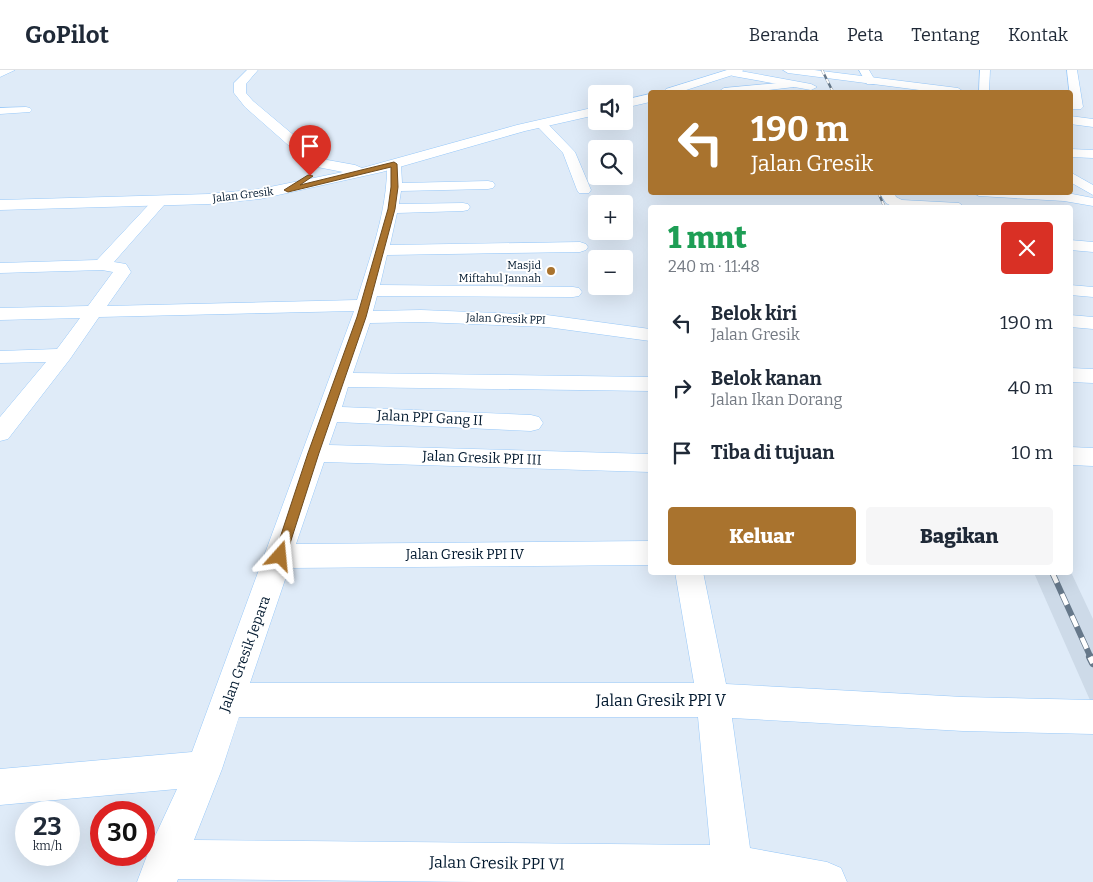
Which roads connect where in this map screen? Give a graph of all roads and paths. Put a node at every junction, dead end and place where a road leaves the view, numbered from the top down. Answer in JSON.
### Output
{"nodes":[{"id":1,"x":10,"y":70,"type":"edge"},
{"id":2,"x":253,"y":70,"type":"edge"},
{"id":3,"x":788,"y":70,"type":"edge"},
{"id":4,"x":864,"y":70,"type":"edge"},
{"id":5,"x":985,"y":70,"type":"edge"},
{"id":6,"x":1072,"y":70,"type":"edge"},
{"id":7,"x":731,"y":71,"type":"edge"},
{"id":8,"x":0,"y":74,"type":"edge"},
{"id":9,"x":871,"y":82,"type":"junction"},
{"id":10,"x":790,"y":85,"type":"junction"},
{"id":11,"x":823,"y":89,"type":"dead end"},
{"id":12,"x":676,"y":90,"type":"edge"},
{"id":13,"x":743,"y":90,"type":"edge"},
{"id":14,"x":941,"y":90,"type":"edge"},
{"id":15,"x":984,"y":90,"type":"edge"},
{"id":16,"x":648,"y":99,"type":"edge"},
{"id":17,"x":633,"y":102,"type":"edge"},
{"id":18,"x":1074,"y":106,"type":"edge"},
{"id":19,"x":1093,"y":108,"type":"edge"},
{"id":20,"x":26,"y":110,"type":"dead end"},
{"id":21,"x":0,"y":111,"type":"edge"},
{"id":22,"x":588,"y":112,"type":"edge"},
{"id":23,"x":1073,"y":120,"type":"edge"},
{"id":24,"x":1093,"y":123,"type":"edge"},
{"id":25,"x":541,"y":124,"type":"junction"},
{"id":26,"x":1073,"y":153,"type":"edge"},
{"id":27,"x":1093,"y":154,"type":"edge"},
{"id":28,"x":317,"y":164,"type":"junction"},
{"id":29,"x":385,"y":167,"type":"junction"},
{"id":30,"x":1073,"y":178,"type":"edge"},
{"id":31,"x":488,"y":185,"type":"dead end"},
{"id":32,"x":395,"y":187,"type":"junction"},
{"id":33,"x":288,"y":190,"type":"junction"},
{"id":34,"x":584,"y":190,"type":"dead end"},
{"id":35,"x":1093,"y":191,"type":"edge"},
{"id":36,"x":888,"y":195,"type":"edge"},
{"id":37,"x":1030,"y":195,"type":"edge"},
{"id":38,"x":160,"y":201,"type":"junction"},
{"id":39,"x":1093,"y":202,"type":"edge"},
{"id":40,"x":0,"y":205,"type":"edge"},
{"id":41,"x":914,"y":205,"type":"edge"},
{"id":42,"x":463,"y":207,"type":"dead end"},
{"id":43,"x":391,"y":209,"type":"junction"},
{"id":44,"x":1073,"y":245,"type":"edge"},
{"id":45,"x":580,"y":246,"type":"dead end"},
{"id":46,"x":1093,"y":247,"type":"edge"},
{"id":47,"x":380,"y":250,"type":"junction"},
{"id":48,"x":102,"y":265,"type":"junction"},
{"id":49,"x":0,"y":268,"type":"edge"},
{"id":50,"x":1073,"y":290,"type":"edge"},
{"id":51,"x":573,"y":292,"type":"dead end"},
{"id":52,"x":1093,"y":292,"type":"edge"},
{"id":53,"x":365,"y":304,"type":"junction"},
{"id":54,"x":94,"y":311,"type":"junction"},
{"id":55,"x":0,"y":314,"type":"edge"},
{"id":56,"x":1073,"y":321,"type":"edge"},
{"id":57,"x":1093,"y":323,"type":"edge"},
{"id":58,"x":648,"y":335,"type":"edge"},
{"id":59,"x":63,"y":354,"type":"junction"},
{"id":60,"x":0,"y":356,"type":"edge"},
{"id":61,"x":1073,"y":375,"type":"edge"},
{"id":62,"x":1093,"y":376,"type":"edge"},
{"id":63,"x":339,"y":380,"type":"junction"},
{"id":64,"x":648,"y":384,"type":"edge"},
{"id":65,"x":10,"y":408,"type":"edge"},
{"id":66,"x":328,"y":414,"type":"junction"},
{"id":67,"x":531,"y":423,"type":"dead end"},
{"id":68,"x":0,"y":434,"type":"edge"},
{"id":69,"x":313,"y":453,"type":"junction"},
{"id":70,"x":1073,"y":456,"type":"edge"},
{"id":71,"x":1093,"y":457,"type":"edge"},
{"id":72,"x":648,"y":463,"type":"edge"},
{"id":73,"x":648,"y":553,"type":"edge"},
{"id":74,"x":280,"y":556,"type":"junction"},
{"id":75,"x":690,"y":575,"type":"edge"},
{"id":76,"x":228,"y":700,"type":"junction"},
{"id":77,"x":713,"y":700,"type":"junction"},
{"id":78,"x":1093,"y":717,"type":"edge"},
{"id":79,"x":196,"y":770,"type":"junction"},
{"id":80,"x":0,"y":787,"type":"edge"},
{"id":81,"x":161,"y":870,"type":"edge"},
{"id":82,"x":733,"y":874,"type":"edge"},
{"id":83,"x":827,"y":882,"type":"edge"}],
"edges":[{"from":1,"to":8,"type":"street"},
{"from":2,"to":28,"type":"main road"},
{"from":3,"to":9,"type":"main road"},
{"from":4,"to":9,"type":"street"},
{"from":5,"to":15,"type":"street"},
{"from":6,"to":18,"type":"street"},
{"from":7,"to":10,"type":"main road"},
{"from":7,"to":12,"type":"main road"},
{"from":9,"to":14,"type":"main road"},
{"from":10,"to":11,"type":"main road"},
{"from":10,"to":13,"type":"main road"},
{"from":16,"to":17,"type":"main road"},
{"from":18,"to":19,"type":"main road"},
{"from":20,"to":21,"type":"street"},
{"from":22,"to":25,"type":"main road","name":"Jalan Gresik"},
{"from":23,"to":24,"type":"main road"},
{"from":25,"to":29,"type":"main road","name":"Jalan Gresik"},
{"from":25,"to":34,"type":"street"},
{"from":26,"to":27,"type":"street"},
{"from":28,"to":29,"type":"main road"},
{"from":28,"to":33,"type":"main road"},
{"from":29,"to":32,"type":"street","name":"Jalan Gresik Jepara"},
{"from":29,"to":33,"type":"main road","name":"Jalan Gresik"},
{"from":30,"to":35,"type":"street"},
{"from":31,"to":32,"type":"street"},
{"from":32,"to":43,"type":"street","name":"Jalan Gresik Jepara"},
{"from":33,"to":38,"type":"main road","name":"Jalan Gresik"},
{"from":36,"to":41,"type":"street"},
{"from":37,"to":39,"type":"street"},
{"from":38,"to":40,"type":"main road","name":"Jalan Gresik"},
{"from":38,"to":48,"type":"street"},
{"from":42,"to":43,"type":"street"},
{"from":43,"to":47,"type":"street","name":"Jalan Gresik Jepara"},
{"from":44,"to":46,"type":"street"},
{"from":45,"to":47,"type":"street"},
{"from":47,"to":53,"type":"street","name":"Jalan Gresik Jepara"},
{"from":48,"to":49,"type":"street"},
{"from":48,"to":54,"type":"street"},
{"from":50,"to":52,"type":"street"},
{"from":51,"to":53,"type":"street"},
{"from":53,"to":54,"type":"street"},
{"from":53,"to":58,"type":"street","name":"Jalan Gresik PPI"},
{"from":53,"to":63,"type":"street","name":"Jalan Gresik Jepara"},
{"from":54,"to":55,"type":"street"},
{"from":54,"to":59,"type":"street"},
{"from":56,"to":57,"type":"street"},
{"from":59,"to":60,"type":"street"},
{"from":59,"to":65,"type":"street"},
{"from":61,"to":62,"type":"street"},
{"from":63,"to":64,"type":"street"},
{"from":63,"to":66,"type":"street","name":"Jalan Gresik Jepara"},
{"from":65,"to":68,"type":"street"},
{"from":66,"to":67,"type":"street","name":"Jalan PPI Gang II"},
{"from":66,"to":69,"type":"street","name":"Jalan Gresik Jepara"},
{"from":69,"to":72,"type":"street","name":"Jalan Gresik PPI III"},
{"from":69,"to":74,"type":"street","name":"Jalan Gresik Jepara"},
{"from":70,"to":71,"type":"street"},
{"from":73,"to":74,"type":"street","name":"Jalan Gresik PPI IV"},
{"from":74,"to":76,"type":"street","name":"Jalan Gresik Jepara"},
{"from":75,"to":77,"type":"street"},
{"from":76,"to":77,"type":"street","name":"Jalan Gresik PPI V"},
{"from":76,"to":79,"type":"street","name":"Jalan Gresik Jepara"},
{"from":77,"to":78,"type":"street","name":"Jalan Gresik PPI V"},
{"from":77,"to":82,"type":"street"},
{"from":79,"to":80,"type":"street"},
{"from":79,"to":81,"type":"street","name":"Jalan Gresik Jepara"},
{"from":81,"to":82,"type":"street","name":"Jalan Gresik PPI VI"},
{"from":82,"to":83,"type":"street","name":"Jalan Gresik PPI VI"}]}
